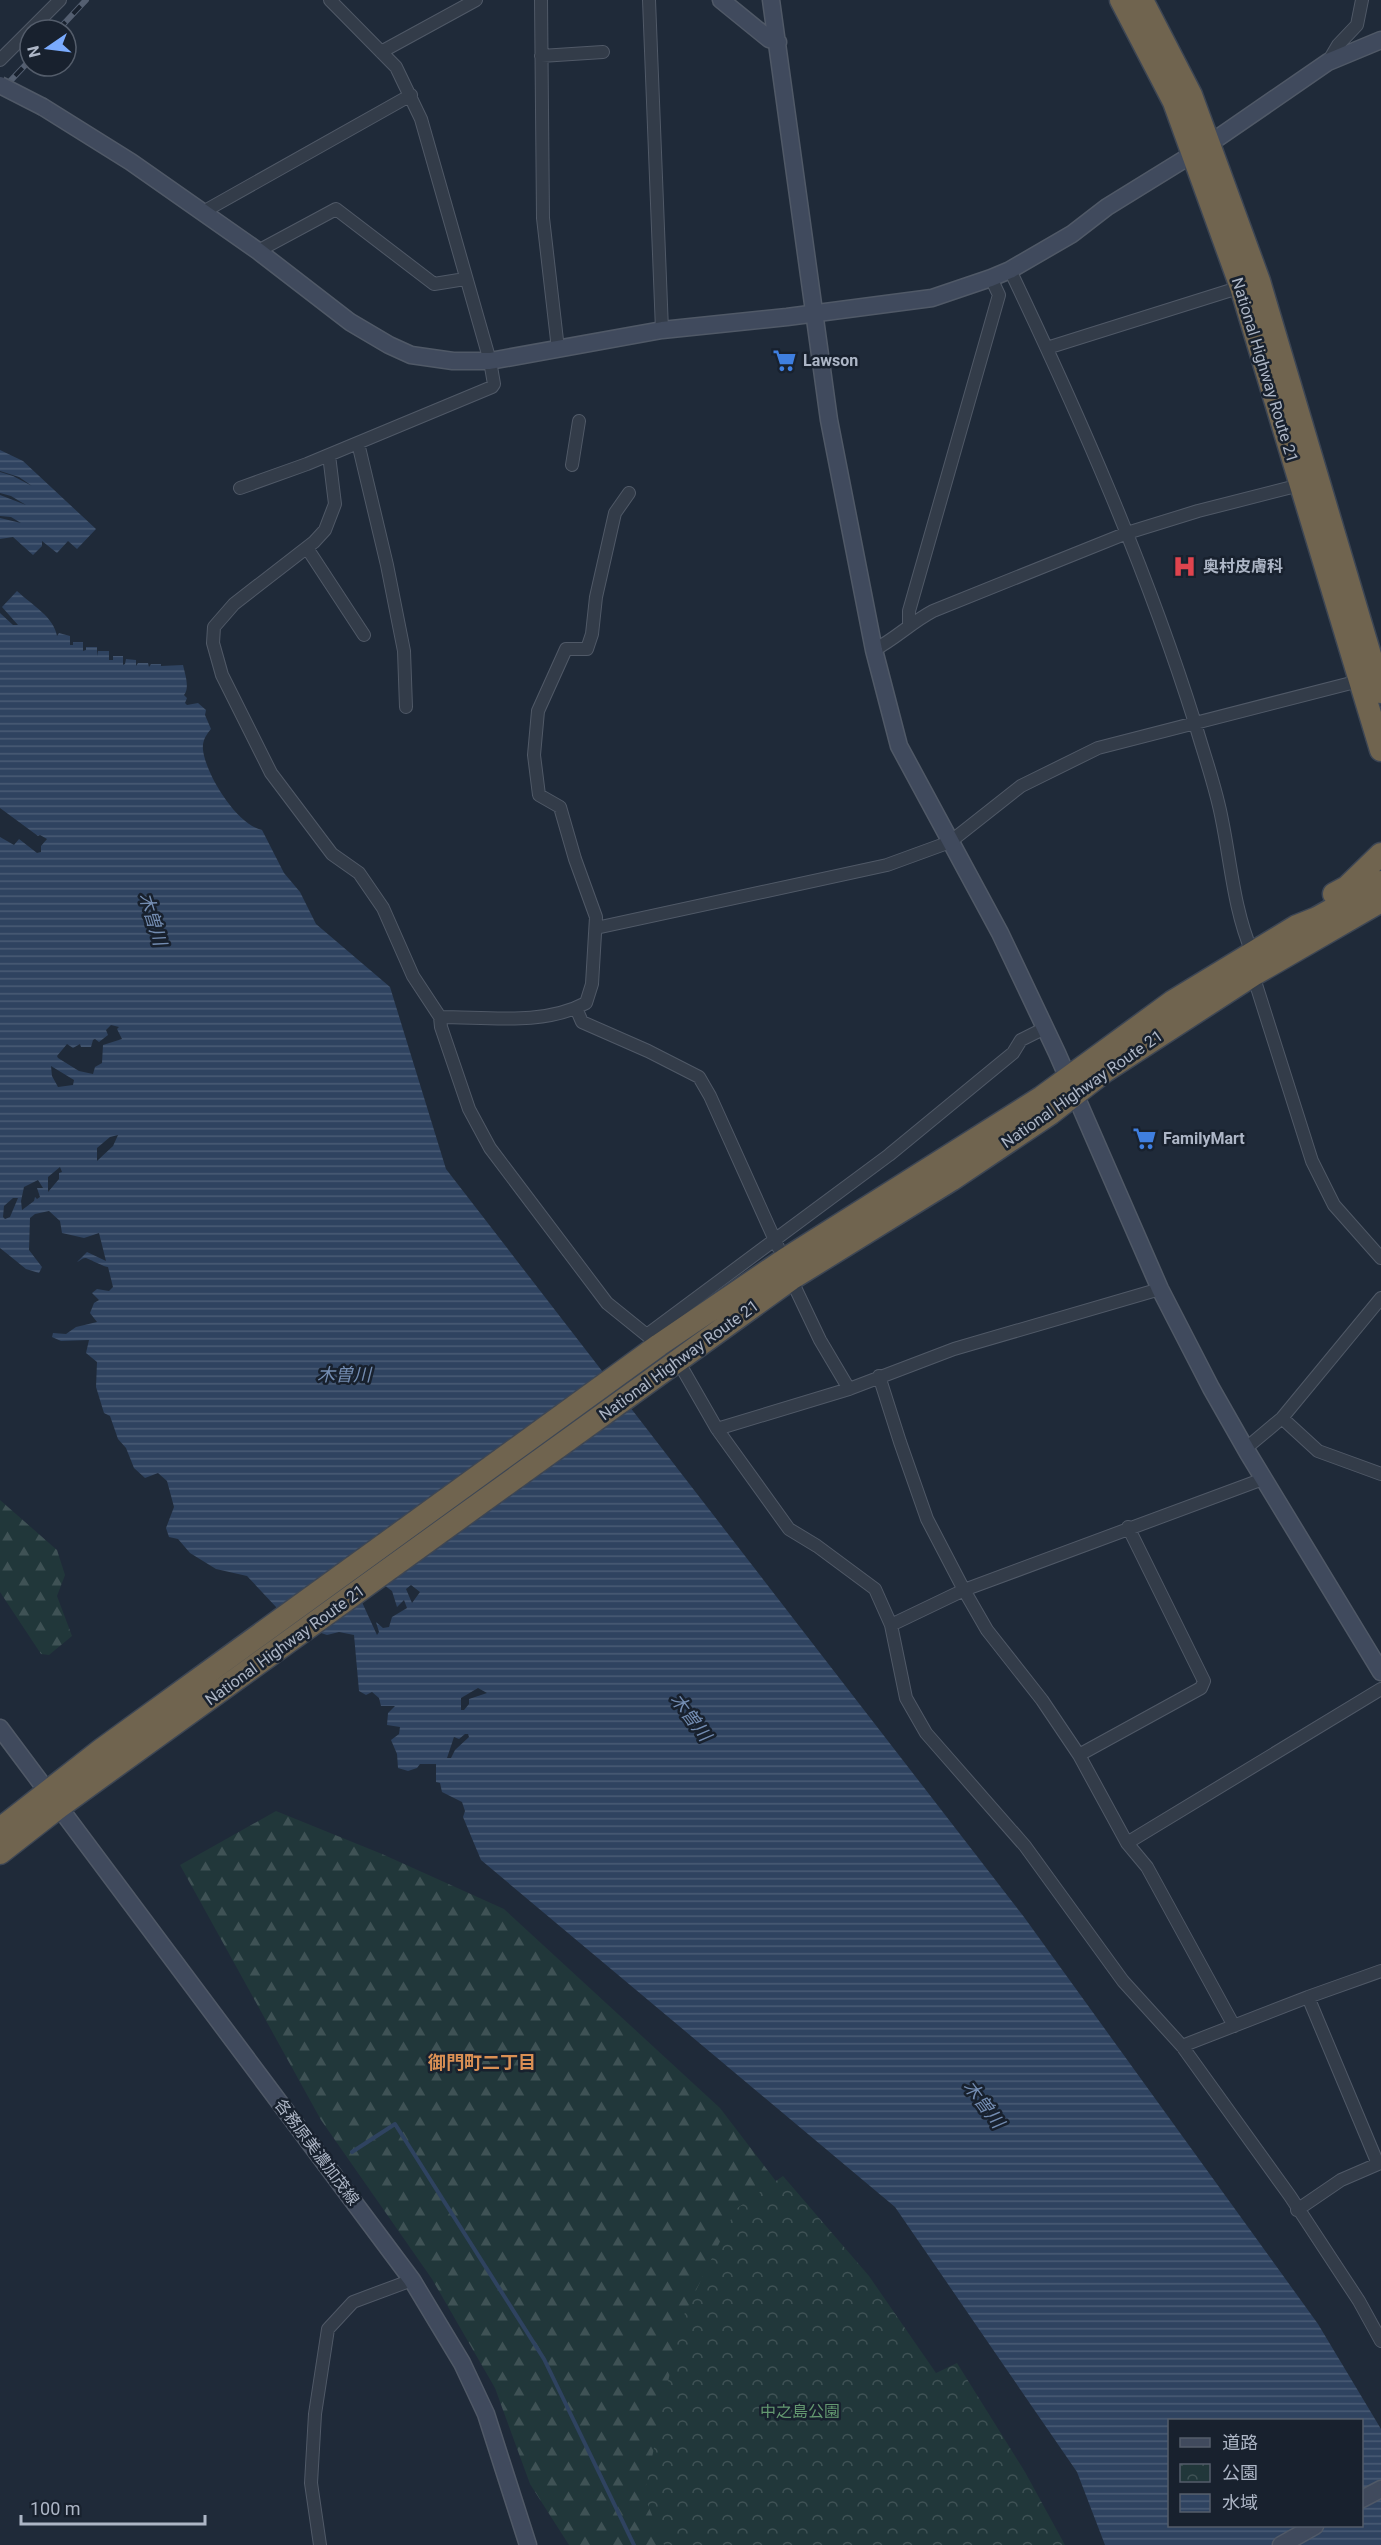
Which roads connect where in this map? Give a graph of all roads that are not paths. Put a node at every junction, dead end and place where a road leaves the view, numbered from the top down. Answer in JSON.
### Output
{"nodes":[{"id":1,"x":60,"y":0,"type":"edge"},
{"id":2,"x":330,"y":0,"type":"edge"},
{"id":3,"x":476,"y":0,"type":"edge"},
{"id":4,"x":541,"y":0,"type":"edge"},
{"id":5,"x":649,"y":0,"type":"edge"},
{"id":6,"x":721,"y":0,"type":"edge"},
{"id":7,"x":771,"y":0,"type":"edge"},
{"id":8,"x":1121,"y":0,"type":"edge"},
{"id":9,"x":1142,"y":0,"type":"edge"},
{"id":10,"x":1362,"y":0,"type":"edge"},
{"id":11,"x":1381,"y":40,"type":"edge"},
{"id":12,"x":777,"y":42,"type":"junction"},
{"id":13,"x":381,"y":52,"type":"junction"},
{"id":14,"x":603,"y":52,"type":"dead end"},
{"id":15,"x":541,"y":56,"type":"junction"},
{"id":16,"x":0,"y":60,"type":"edge"},
{"id":17,"x":1328,"y":62,"type":"junction"},
{"id":18,"x":0,"y":85,"type":"edge"},
{"id":19,"x":411,"y":95,"type":"junction"},
{"id":20,"x":1201,"y":149,"type":"junction"},
{"id":21,"x":203,"y":212,"type":"junction"},
{"id":22,"x":258,"y":251,"type":"junction"},
{"id":23,"x":1010,"y":270,"type":"junction"},
{"id":24,"x":991,"y":278,"type":"junction"},
{"id":25,"x":465,"y":279,"type":"junction"},
{"id":26,"x":1241,"y":287,"type":"junction"},
{"id":27,"x":814,"y":314,"type":"junction"},
{"id":28,"x":662,"y":330,"type":"junction"},
{"id":29,"x":1047,"y":348,"type":"junction"},
{"id":30,"x":558,"y":349,"type":"junction"},
{"id":31,"x":490,"y":361,"type":"junction"},
{"id":32,"x":579,"y":421,"type":"dead end"},
{"id":33,"x":358,"y":443,"type":"junction"},
{"id":34,"x":329,"y":455,"type":"junction"},
{"id":35,"x":572,"y":465,"type":"dead end"},
{"id":36,"x":1300,"y":485,"type":"junction"},
{"id":37,"x":240,"y":488,"type":"dead end"},
{"id":38,"x":629,"y":493,"type":"dead end"},
{"id":39,"x":1127,"y":533,"type":"junction"},
{"id":40,"x":307,"y":548,"type":"junction"},
{"id":41,"x":909,"y":624,"type":"junction"},
{"id":42,"x":364,"y":635,"type":"dead end"},
{"id":43,"x":874,"y":650,"type":"junction"},
{"id":44,"x":1374,"y":681,"type":"edge"},
{"id":45,"x":406,"y":707,"type":"dead end"},
{"id":46,"x":1195,"y":723,"type":"junction"},
{"id":47,"x":1378,"y":740,"type":"edge"},
{"id":48,"x":1381,"y":767,"type":"edge"},
{"id":49,"x":950,"y":842,"type":"junction"},
{"id":50,"x":1381,"y":854,"type":"edge"},
{"id":51,"x":1381,"y":882,"type":"edge"},
{"id":52,"x":1381,"y":901,"type":"edge"},
{"id":53,"x":1297,"y":926,"type":"junction"},
{"id":54,"x":596,"y":928,"type":"junction"},
{"id":55,"x":1252,"y":952,"type":"junction"},
{"id":56,"x":1253,"y":975,"type":"junction"},
{"id":57,"x":576,"y":1008,"type":"junction"},
{"id":58,"x":440,"y":1017,"type":"junction"},
{"id":59,"x":1045,"y":1028,"type":"junction"},
{"id":60,"x":1071,"y":1086,"type":"junction"},
{"id":61,"x":1381,"y":1258,"type":"edge"},
{"id":62,"x":784,"y":1260,"type":"junction"},
{"id":63,"x":1160,"y":1289,"type":"junction"},
{"id":64,"x":1381,"y":1298,"type":"edge"},
{"id":65,"x":650,"y":1345,"type":"junction"},
{"id":66,"x":678,"y":1361,"type":"junction"},
{"id":67,"x":879,"y":1376,"type":"junction"},
{"id":68,"x":849,"y":1389,"type":"junction"},
{"id":69,"x":1282,"y":1418,"type":"junction"},
{"id":70,"x":717,"y":1429,"type":"junction"},
{"id":71,"x":1245,"y":1449,"type":"junction"},
{"id":72,"x":1381,"y":1474,"type":"edge"},
{"id":73,"x":1263,"y":1479,"type":"junction"},
{"id":74,"x":1128,"y":1527,"type":"junction"},
{"id":75,"x":964,"y":1590,"type":"junction"},
{"id":76,"x":891,"y":1625,"type":"junction"},
{"id":77,"x":1381,"y":1672,"type":"edge"},
{"id":78,"x":1381,"y":1689,"type":"edge"},
{"id":79,"x":0,"y":1728,"type":"edge"},
{"id":80,"x":1079,"y":1755,"type":"junction"},
{"id":81,"x":53,"y":1799,"type":"junction"},
{"id":82,"x":0,"y":1829,"type":"edge"},
{"id":83,"x":1127,"y":1843,"type":"junction"},
{"id":84,"x":0,"y":1853,"type":"edge"},
{"id":85,"x":1381,"y":1971,"type":"edge"},
{"id":86,"x":1308,"y":1997,"type":"junction"},
{"id":87,"x":1234,"y":2025,"type":"junction"},
{"id":88,"x":1182,"y":2046,"type":"junction"},
{"id":89,"x":1297,"y":2210,"type":"junction"},
{"id":90,"x":412,"y":2280,"type":"junction"},
{"id":91,"x":1381,"y":2341,"type":"edge"},
{"id":92,"x":1381,"y":2488,"type":"edge"},
{"id":93,"x":1363,"y":2498,"type":"edge"},
{"id":94,"x":1313,"y":2527,"type":"edge"},
{"id":95,"x":320,"y":2545,"type":"edge"},
{"id":96,"x":528,"y":2545,"type":"edge"},
{"id":97,"x":1281,"y":2545,"type":"edge"}],
"edges":[{"from":1,"to":16,"type":"street"},
{"from":2,"to":13,"type":"street"},
{"from":3,"to":13,"type":"street"},
{"from":4,"to":15,"type":"street"},
{"from":5,"to":28,"type":"street"},
{"from":6,"to":12,"type":"street"},
{"from":7,"to":12,"type":"street"},
{"from":8,"to":20,"type":"highway","name":"National Highway Route 21"},
{"from":9,"to":20,"type":"highway","name":"National Highway Route 21"},
{"from":10,"to":17,"type":"street"},
{"from":11,"to":17,"type":"street"},
{"from":12,"to":27,"type":"street"},
{"from":13,"to":19,"type":"street"},
{"from":14,"to":15,"type":"street"},
{"from":15,"to":30,"type":"street"},
{"from":17,"to":20,"type":"street"},
{"from":18,"to":21,"type":"street","bridge":true},
{"from":19,"to":21,"type":"street"},
{"from":19,"to":25,"type":"street"},
{"from":20,"to":23,"type":"street"},
{"from":20,"to":26,"type":"highway","name":"National Highway Route 21"},
{"from":20,"to":44,"type":"highway","name":"National Highway Route 21"},
{"from":21,"to":22,"type":"street"},
{"from":22,"to":25,"type":"street"},
{"from":22,"to":31,"type":"street"},
{"from":23,"to":24,"type":"street"},
{"from":23,"to":29,"type":"street"},
{"from":24,"to":27,"type":"street"},
{"from":24,"to":41,"type":"street"},
{"from":25,"to":31,"type":"street"},
{"from":26,"to":29,"type":"street"},
{"from":26,"to":36,"type":"highway","name":"National Highway Route 21"},
{"from":27,"to":28,"type":"street"},
{"from":27,"to":43,"type":"street"},
{"from":28,"to":30,"type":"street"},
{"from":29,"to":39,"type":"street"},
{"from":30,"to":31,"type":"street"},
{"from":31,"to":33,"type":"street"},
{"from":32,"to":35,"type":"street"},
{"from":33,"to":34,"type":"street"},
{"from":33,"to":45,"type":"street"},
{"from":34,"to":37,"type":"street"},
{"from":34,"to":40,"type":"street"},
{"from":36,"to":39,"type":"street"},
{"from":36,"to":44,"type":"highway","name":"National Highway Route 21"},
{"from":38,"to":54,"type":"street"},
{"from":39,"to":41,"type":"street"},
{"from":39,"to":46,"type":"street"},
{"from":40,"to":42,"type":"street"},
{"from":40,"to":58,"type":"street"},
{"from":41,"to":43,"type":"street"},
{"from":43,"to":49,"type":"street"},
{"from":44,"to":46,"type":"street"},
{"from":44,"to":47,"type":"highway","name":"National Highway Route 21"},
{"from":46,"to":49,"type":"street"},
{"from":46,"to":55,"type":"street"},
{"from":47,"to":48,"type":"highway","name":"National Highway Route 21"},
{"from":49,"to":54,"type":"street"},
{"from":49,"to":59,"type":"street"},
{"from":50,"to":53,"type":"highway"},
{"from":51,"to":53,"type":"highway","name":"National Highway Route 21"},
{"from":52,"to":56,"type":"highway","name":"National Highway Route 21"},
{"from":53,"to":55,"type":"highway","name":"National Highway Route 21"},
{"from":54,"to":57,"type":"street"},
{"from":55,"to":60,"type":"highway","name":"National Highway Route 21"},
{"from":56,"to":60,"type":"highway","name":"National Highway Route 21"},
{"from":56,"to":61,"type":"street"},
{"from":57,"to":58,"type":"street"},
{"from":57,"to":62,"type":"street"},
{"from":58,"to":65,"type":"street"},
{"from":59,"to":60,"type":"street"},
{"from":59,"to":62,"type":"street"},
{"from":60,"to":62,"type":"highway","name":"National Highway Route 21"},
{"from":60,"to":63,"type":"street"},
{"from":62,"to":65,"type":"highway","name":"National Highway Route 21"},
{"from":62,"to":66,"type":"highway","name":"National Highway Route 21"},
{"from":62,"to":68,"type":"street"},
{"from":63,"to":67,"type":"street"},
{"from":63,"to":71,"type":"street"},
{"from":64,"to":69,"type":"street"},
{"from":65,"to":81,"type":"highway","name":"National Highway Route 21"},
{"from":66,"to":70,"type":"street"},
{"from":66,"to":81,"type":"highway","name":"National Highway Route 21"},
{"from":67,"to":68,"type":"street"},
{"from":67,"to":75,"type":"street"},
{"from":68,"to":70,"type":"street"},
{"from":69,"to":71,"type":"street"},
{"from":69,"to":72,"type":"street"},
{"from":70,"to":76,"type":"street"},
{"from":71,"to":73,"type":"street"},
{"from":73,"to":74,"type":"street"},
{"from":73,"to":77,"type":"street"},
{"from":74,"to":75,"type":"street"},
{"from":74,"to":80,"type":"street"},
{"from":75,"to":76,"type":"street"},
{"from":75,"to":80,"type":"street"},
{"from":76,"to":88,"type":"street"},
{"from":78,"to":83,"type":"street"},
{"from":79,"to":81,"type":"street","name":"各務原美濃加茂線"},
{"from":80,"to":83,"type":"street"},
{"from":81,"to":82,"type":"highway","name":"National Highway Route 21"},
{"from":81,"to":84,"type":"highway","name":"National Highway Route 21"},
{"from":81,"to":90,"type":"street","name":"各務原美濃加茂線"},
{"from":83,"to":87,"type":"street"},
{"from":85,"to":86,"type":"street"},
{"from":86,"to":87,"type":"street"},
{"from":86,"to":89,"type":"street"},
{"from":87,"to":88,"type":"street"},
{"from":88,"to":89,"type":"street"},
{"from":89,"to":91,"type":"street"},
{"from":90,"to":95,"type":"street"},
{"from":90,"to":96,"type":"street","name":"各務原美濃加茂線"},
{"from":92,"to":93,"type":"street"},
{"from":94,"to":97,"type":"street"}]}
